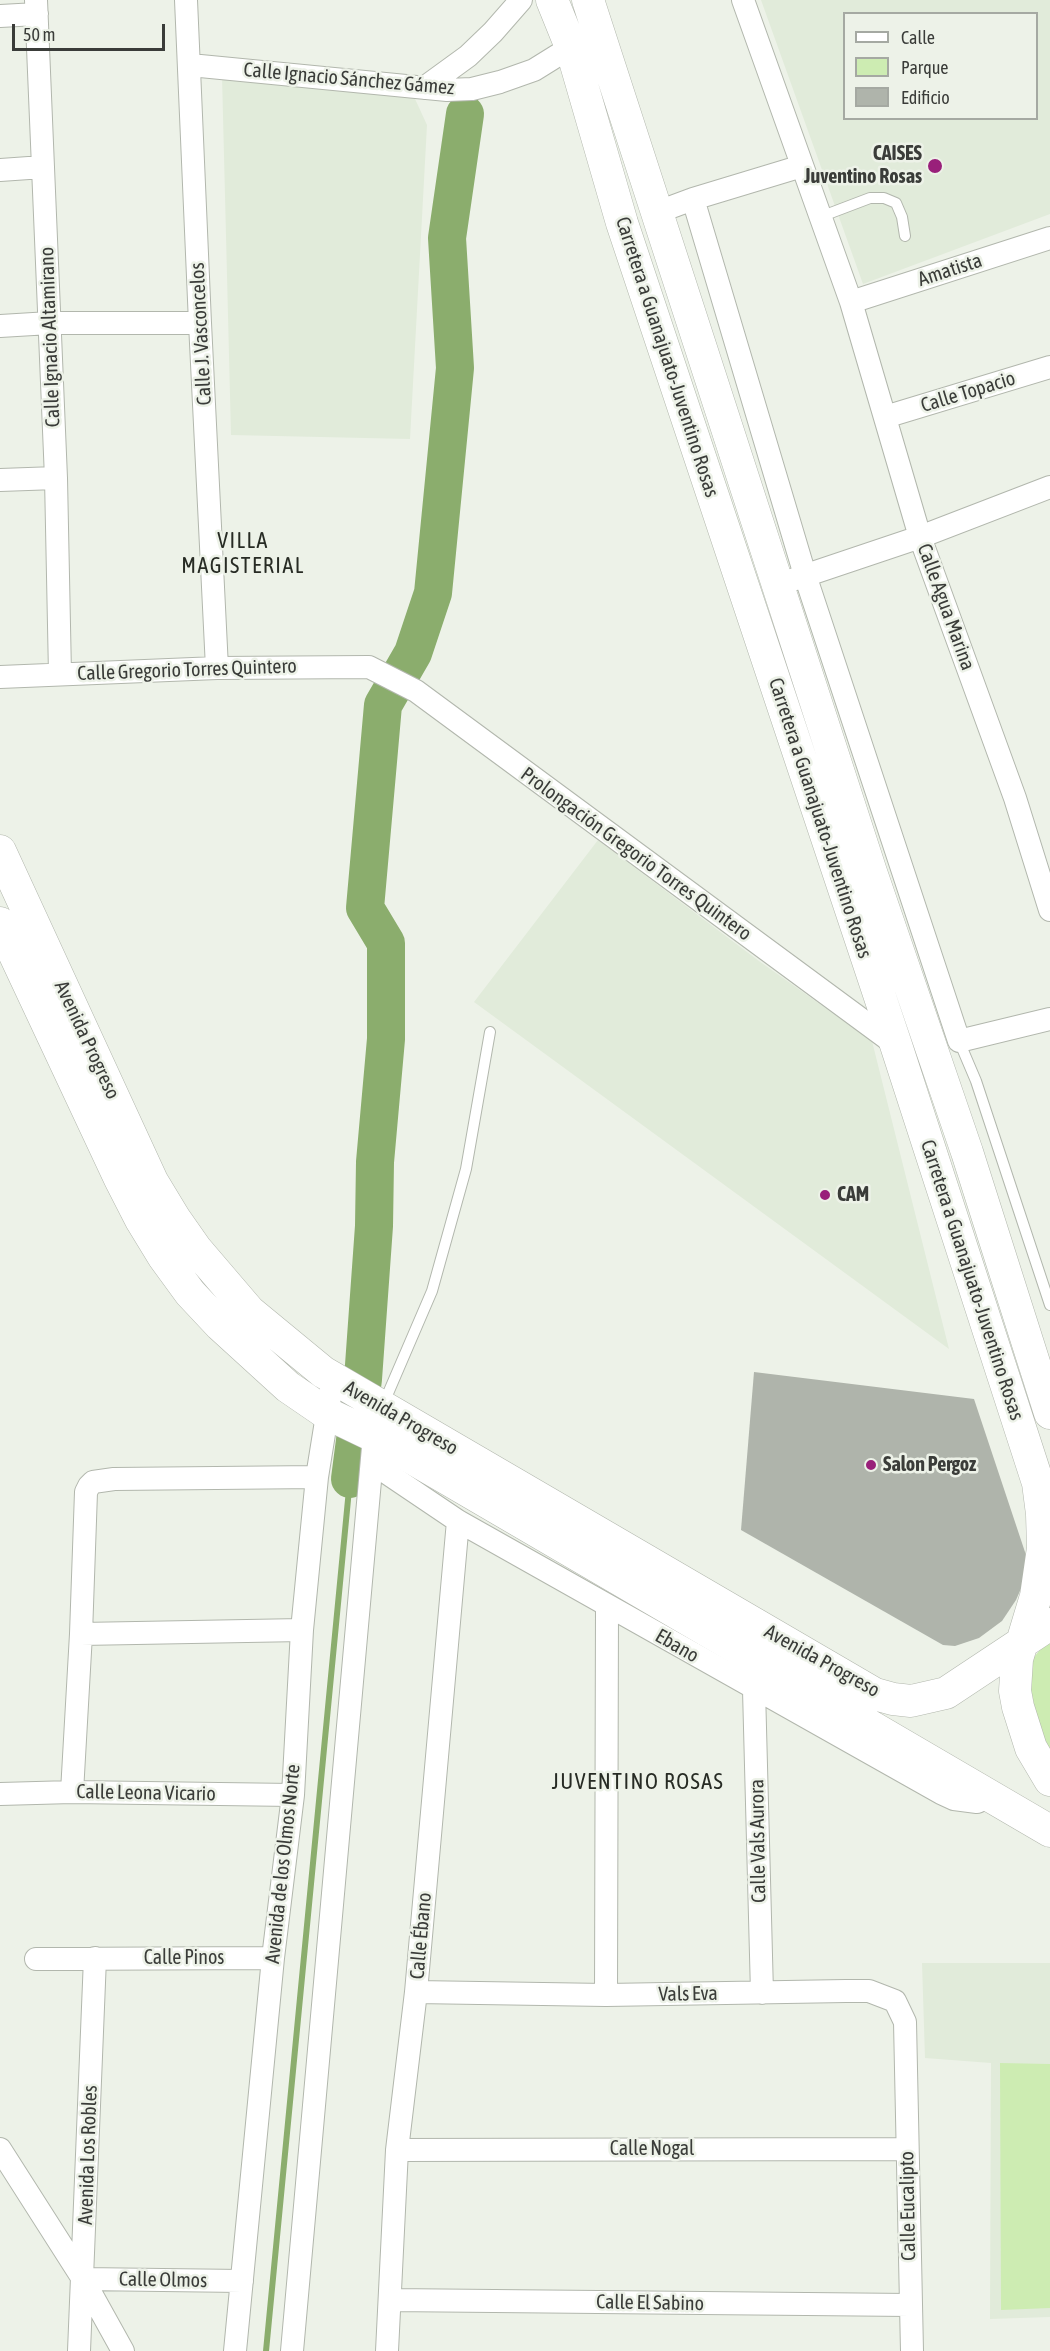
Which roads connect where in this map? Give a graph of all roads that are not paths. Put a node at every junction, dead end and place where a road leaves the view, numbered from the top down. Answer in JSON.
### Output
{"nodes":[{"id":1,"x":186,"y":0,"type":"edge"},
{"id":2,"x":521,"y":0,"type":"edge"},
{"id":3,"x":552,"y":0,"type":"edge"},
{"id":4,"x":743,"y":0,"type":"edge"},
{"id":5,"x":37,"y":7,"type":"edge"},
{"id":6,"x":596,"y":7,"type":"edge"},
{"id":7,"x":0,"y":16,"type":"edge"},
{"id":8,"x":571,"y":47,"type":"junction"},
{"id":9,"x":190,"y":65,"type":"junction"},
{"id":10,"x":424,"y":88,"type":"junction"},
{"id":11,"x":802,"y":166,"type":"junction"},
{"id":12,"x":43,"y":167,"type":"junction"},
{"id":13,"x":0,"y":170,"type":"edge"},
{"id":14,"x":693,"y":199,"type":"junction"},
{"id":15,"x":658,"y":212,"type":"junction"},
{"id":16,"x":820,"y":217,"type":"junction"},
{"id":17,"x":905,"y":236,"type":"dead end"},
{"id":18,"x":1050,"y":238,"type":"edge"},
{"id":19,"x":851,"y":302,"type":"junction"},
{"id":20,"x":50,"y":323,"type":"junction"},
{"id":21,"x":200,"y":323,"type":"junction"},
{"id":22,"x":0,"y":326,"type":"edge"},
{"id":23,"x":1050,"y":367,"type":"edge"},
{"id":24,"x":885,"y":417,"type":"junction"},
{"id":25,"x":56,"y":478,"type":"junction"},
{"id":26,"x":0,"y":480,"type":"edge"},
{"id":27,"x":1050,"y":487,"type":"edge"},
{"id":28,"x":920,"y":537,"type":"junction"},
{"id":29,"x":791,"y":580,"type":"junction"},
{"id":30,"x":217,"y":668,"type":"junction"},
{"id":31,"x":373,"y":669,"type":"joint"},
{"id":32,"x":60,"y":674,"type":"junction"},
{"id":33,"x":0,"y":677,"type":"edge"},
{"id":34,"x":0,"y":851,"type":"edge"},
{"id":35,"x":1050,"y":910,"type":"edge"},
{"id":36,"x":0,"y":923,"type":"edge"},
{"id":37,"x":1050,"y":1019,"type":"edge"},
{"id":38,"x":490,"y":1032,"type":"dead end"},
{"id":39,"x":959,"y":1041,"type":"junction"},
{"id":40,"x":896,"y":1046,"type":"junction"},
{"id":41,"x":1050,"y":1305,"type":"edge"},
{"id":42,"x":336,"y":1380,"type":"junction"},
{"id":43,"x":1050,"y":1413,"type":"edge"},
{"id":44,"x":329,"y":1414,"type":"junction"},
{"id":45,"x":374,"y":1428,"type":"junction"},
{"id":46,"x":317,"y":1477,"type":"junction"},
{"id":47,"x":458,"y":1521,"type":"junction"},
{"id":48,"x":607,"y":1606,"type":"junction"},
{"id":49,"x":1050,"y":1624,"type":"edge"},
{"id":50,"x":302,"y":1630,"type":"junction"},
{"id":51,"x":81,"y":1634,"type":"junction"},
{"id":52,"x":1021,"y":1642,"type":"junction"},
{"id":53,"x":762,"y":1661,"type":"junction"},
{"id":54,"x":1050,"y":1780,"type":"edge"},
{"id":55,"x":72,"y":1792,"type":"junction"},
{"id":56,"x":0,"y":1794,"type":"edge"},
{"id":57,"x":293,"y":1795,"type":"junction"},
{"id":58,"x":1002,"y":1803,"type":"junction"},
{"id":59,"x":1050,"y":1817,"type":"edge"},
{"id":60,"x":1050,"y":1831,"type":"edge"},
{"id":61,"x":95,"y":1958,"type":"junction"},
{"id":62,"x":273,"y":1958,"type":"junction"},
{"id":63,"x":36,"y":1959,"type":"dead end"},
{"id":64,"x":416,"y":1992,"type":"junction"},
{"id":65,"x":762,"y":1993,"type":"junction"},
{"id":66,"x":606,"y":1995,"type":"junction"},
{"id":67,"x":905,"y":2061,"type":"joint"},
{"id":68,"x":0,"y":2149,"type":"edge"},
{"id":69,"x":907,"y":2149,"type":"junction"},
{"id":70,"x":397,"y":2150,"type":"junction"},
{"id":71,"x":83,"y":2278,"type":"junction"},
{"id":72,"x":242,"y":2281,"type":"junction"},
{"id":73,"x":390,"y":2300,"type":"junction"},
{"id":74,"x":910,"y":2305,"type":"junction"},
{"id":75,"x":79,"y":2351,"type":"edge"},
{"id":76,"x":123,"y":2351,"type":"edge"},
{"id":77,"x":235,"y":2351,"type":"edge"},
{"id":78,"x":292,"y":2351,"type":"edge"},
{"id":79,"x":387,"y":2351,"type":"edge"},
{"id":80,"x":912,"y":2351,"type":"edge"}],
"edges":[{"from":1,"to":9,"type":"street","name":"Calle J. Vasconcelos"},
{"from":2,"to":10,"type":"street"},
{"from":3,"to":8,"type":"main road","name":"Carretera a Guanajuato-Juventino Rosas"},
{"from":4,"to":11,"type":"street","name":"Calle Agua Marina"},
{"from":5,"to":7,"type":"street"},
{"from":5,"to":12,"type":"street","name":"Calle Ignacio Altamirano"},
{"from":6,"to":8,"type":"street","name":"Calle Ignacio Sánchez Gámez"},
{"from":6,"to":15,"type":"main road","name":"Carretera a Guanajuato-Juventino Rosas"},
{"from":8,"to":10,"type":"street","name":"Calle Ignacio Sánchez Gámez"},
{"from":8,"to":40,"type":"main road","name":"Carretera a Guanajuato-Juventino Rosas"},
{"from":9,"to":10,"type":"street","name":"Calle Ignacio Sánchez Gámez"},
{"from":9,"to":21,"type":"street","name":"Calle J. Vasconcelos"},
{"from":11,"to":14,"type":"street"},
{"from":11,"to":16,"type":"street","name":"Calle Agua Marina"},
{"from":12,"to":13,"type":"street"},
{"from":12,"to":20,"type":"street","name":"Calle Ignacio Altamirano"},
{"from":14,"to":15,"type":"street"},
{"from":14,"to":29,"type":"street"},
{"from":15,"to":29,"type":"main road","name":"Carretera a Guanajuato-Juventino Rosas"},
{"from":16,"to":17,"type":"lane"},
{"from":16,"to":19,"type":"street","name":"Calle Agua Marina"},
{"from":18,"to":19,"type":"street","name":"Amatista"},
{"from":19,"to":24,"type":"street","name":"Calle Agua Marina"},
{"from":20,"to":21,"type":"street"},
{"from":20,"to":22,"type":"street"},
{"from":20,"to":25,"type":"street","name":"Calle Ignacio Altamirano"},
{"from":21,"to":30,"type":"street","name":"Calle J. Vasconcelos"},
{"from":23,"to":24,"type":"street","name":"Calle Topacio"},
{"from":24,"to":28,"type":"street","name":"Calle Agua Marina"},
{"from":25,"to":26,"type":"street"},
{"from":25,"to":32,"type":"street","name":"Calle Ignacio Altamirano"},
{"from":27,"to":28,"type":"street"},
{"from":28,"to":29,"type":"street"},
{"from":28,"to":35,"type":"street","name":"Calle Agua Marina"},
{"from":29,"to":39,"type":"street"},
{"from":29,"to":43,"type":"main road","name":"Carretera a Guanajuato-Juventino Rosas"},
{"from":30,"to":31,"type":"street","name":"Calle Gregorio Torres Quintero"},
{"from":30,"to":32,"type":"street","name":"Calle Gregorio Torres Quintero"},
{"from":31,"to":40,"type":"street","name":"Prolongación Gregorio Torres Quintero"},
{"from":32,"to":33,"type":"street","name":"Calle Gregorio Torres Quintero"},
{"from":34,"to":42,"type":"main road","name":"Avenida Progreso"},
{"from":36,"to":44,"type":"main road","name":"Avenida Progreso"},
{"from":37,"to":39,"type":"street"},
{"from":38,"to":45,"type":"lane"},
{"from":39,"to":41,"type":"lane"},
{"from":40,"to":52,"type":"main road","name":"Carretera a Guanajuato-Juventino Rosas"},
{"from":42,"to":44,"type":"street","name":"Avenida de los Olmos Norte"},
{"from":42,"to":45,"type":"main road","name":"Avenida Progreso"},
{"from":44,"to":45,"type":"main road","name":"Avenida Progreso"},
{"from":44,"to":46,"type":"street","name":"Avenida de los Olmos Norte"},
{"from":45,"to":47,"type":"street","name":"Ebano"},
{"from":45,"to":53,"type":"main road","name":"Avenida Progreso"},
{"from":45,"to":78,"type":"street"},
{"from":46,"to":50,"type":"street","name":"Avenida de los Olmos Norte"},
{"from":46,"to":51,"type":"street"},
{"from":47,"to":48,"type":"street","name":"Ebano"},
{"from":47,"to":64,"type":"street","name":"Calle Ébano"},
{"from":48,"to":53,"type":"street","name":"Ebano"},
{"from":48,"to":66,"type":"street"},
{"from":49,"to":52,"type":"main road","name":"Avenida Progreso"},
{"from":50,"to":51,"type":"street"},
{"from":50,"to":57,"type":"street","name":"Avenida de los Olmos Norte"},
{"from":51,"to":55,"type":"street"},
{"from":52,"to":53,"type":"main road","name":"Avenida Progreso"},
{"from":52,"to":54,"type":"main road","name":"Carretera a Guanajuato-Juventino Rosas"},
{"from":53,"to":58,"type":"main road","name":"Avenida Progreso"},
{"from":53,"to":65,"type":"street","name":"Calle Vals Aurora"},
{"from":55,"to":56,"type":"street","name":"Calle Leona Vicario"},
{"from":55,"to":57,"type":"street","name":"Calle Leona Vicario"},
{"from":57,"to":62,"type":"street","name":"Avenida de los Olmos Norte"},
{"from":58,"to":59,"type":"main road"},
{"from":58,"to":60,"type":"main road","name":"Avenida Progreso"},
{"from":61,"to":62,"type":"street","name":"Calle Pinos"},
{"from":61,"to":63,"type":"street","name":"Calle Pinos"},
{"from":61,"to":71,"type":"street","name":"Avenida Los Robles"},
{"from":62,"to":72,"type":"street","name":"Avenida de los Olmos Norte"},
{"from":64,"to":66,"type":"street","name":"Vals Eva"},
{"from":64,"to":70,"type":"street","name":"Calle Ébano"},
{"from":65,"to":66,"type":"street","name":"Vals Eva"},
{"from":65,"to":67,"type":"street","name":"Vals Eva"},
{"from":67,"to":69,"type":"street","name":"Calle Eucalipto"},
{"from":68,"to":71,"type":"street"},
{"from":69,"to":70,"type":"street","name":"Calle Nogal"},
{"from":69,"to":74,"type":"street","name":"Calle Eucalipto"},
{"from":70,"to":73,"type":"street","name":"Calle Ébano"},
{"from":71,"to":72,"type":"street","name":"Calle Olmos"},
{"from":71,"to":75,"type":"street","name":"Avenida Los Robles"},
{"from":71,"to":76,"type":"street"},
{"from":72,"to":77,"type":"street","name":"Avenida de los Olmos Norte"},
{"from":73,"to":74,"type":"street","name":"Calle El Sabino"},
{"from":73,"to":79,"type":"street","name":"Calle Ébano"},
{"from":74,"to":80,"type":"street","name":"Calle Eucalipto"}]}
